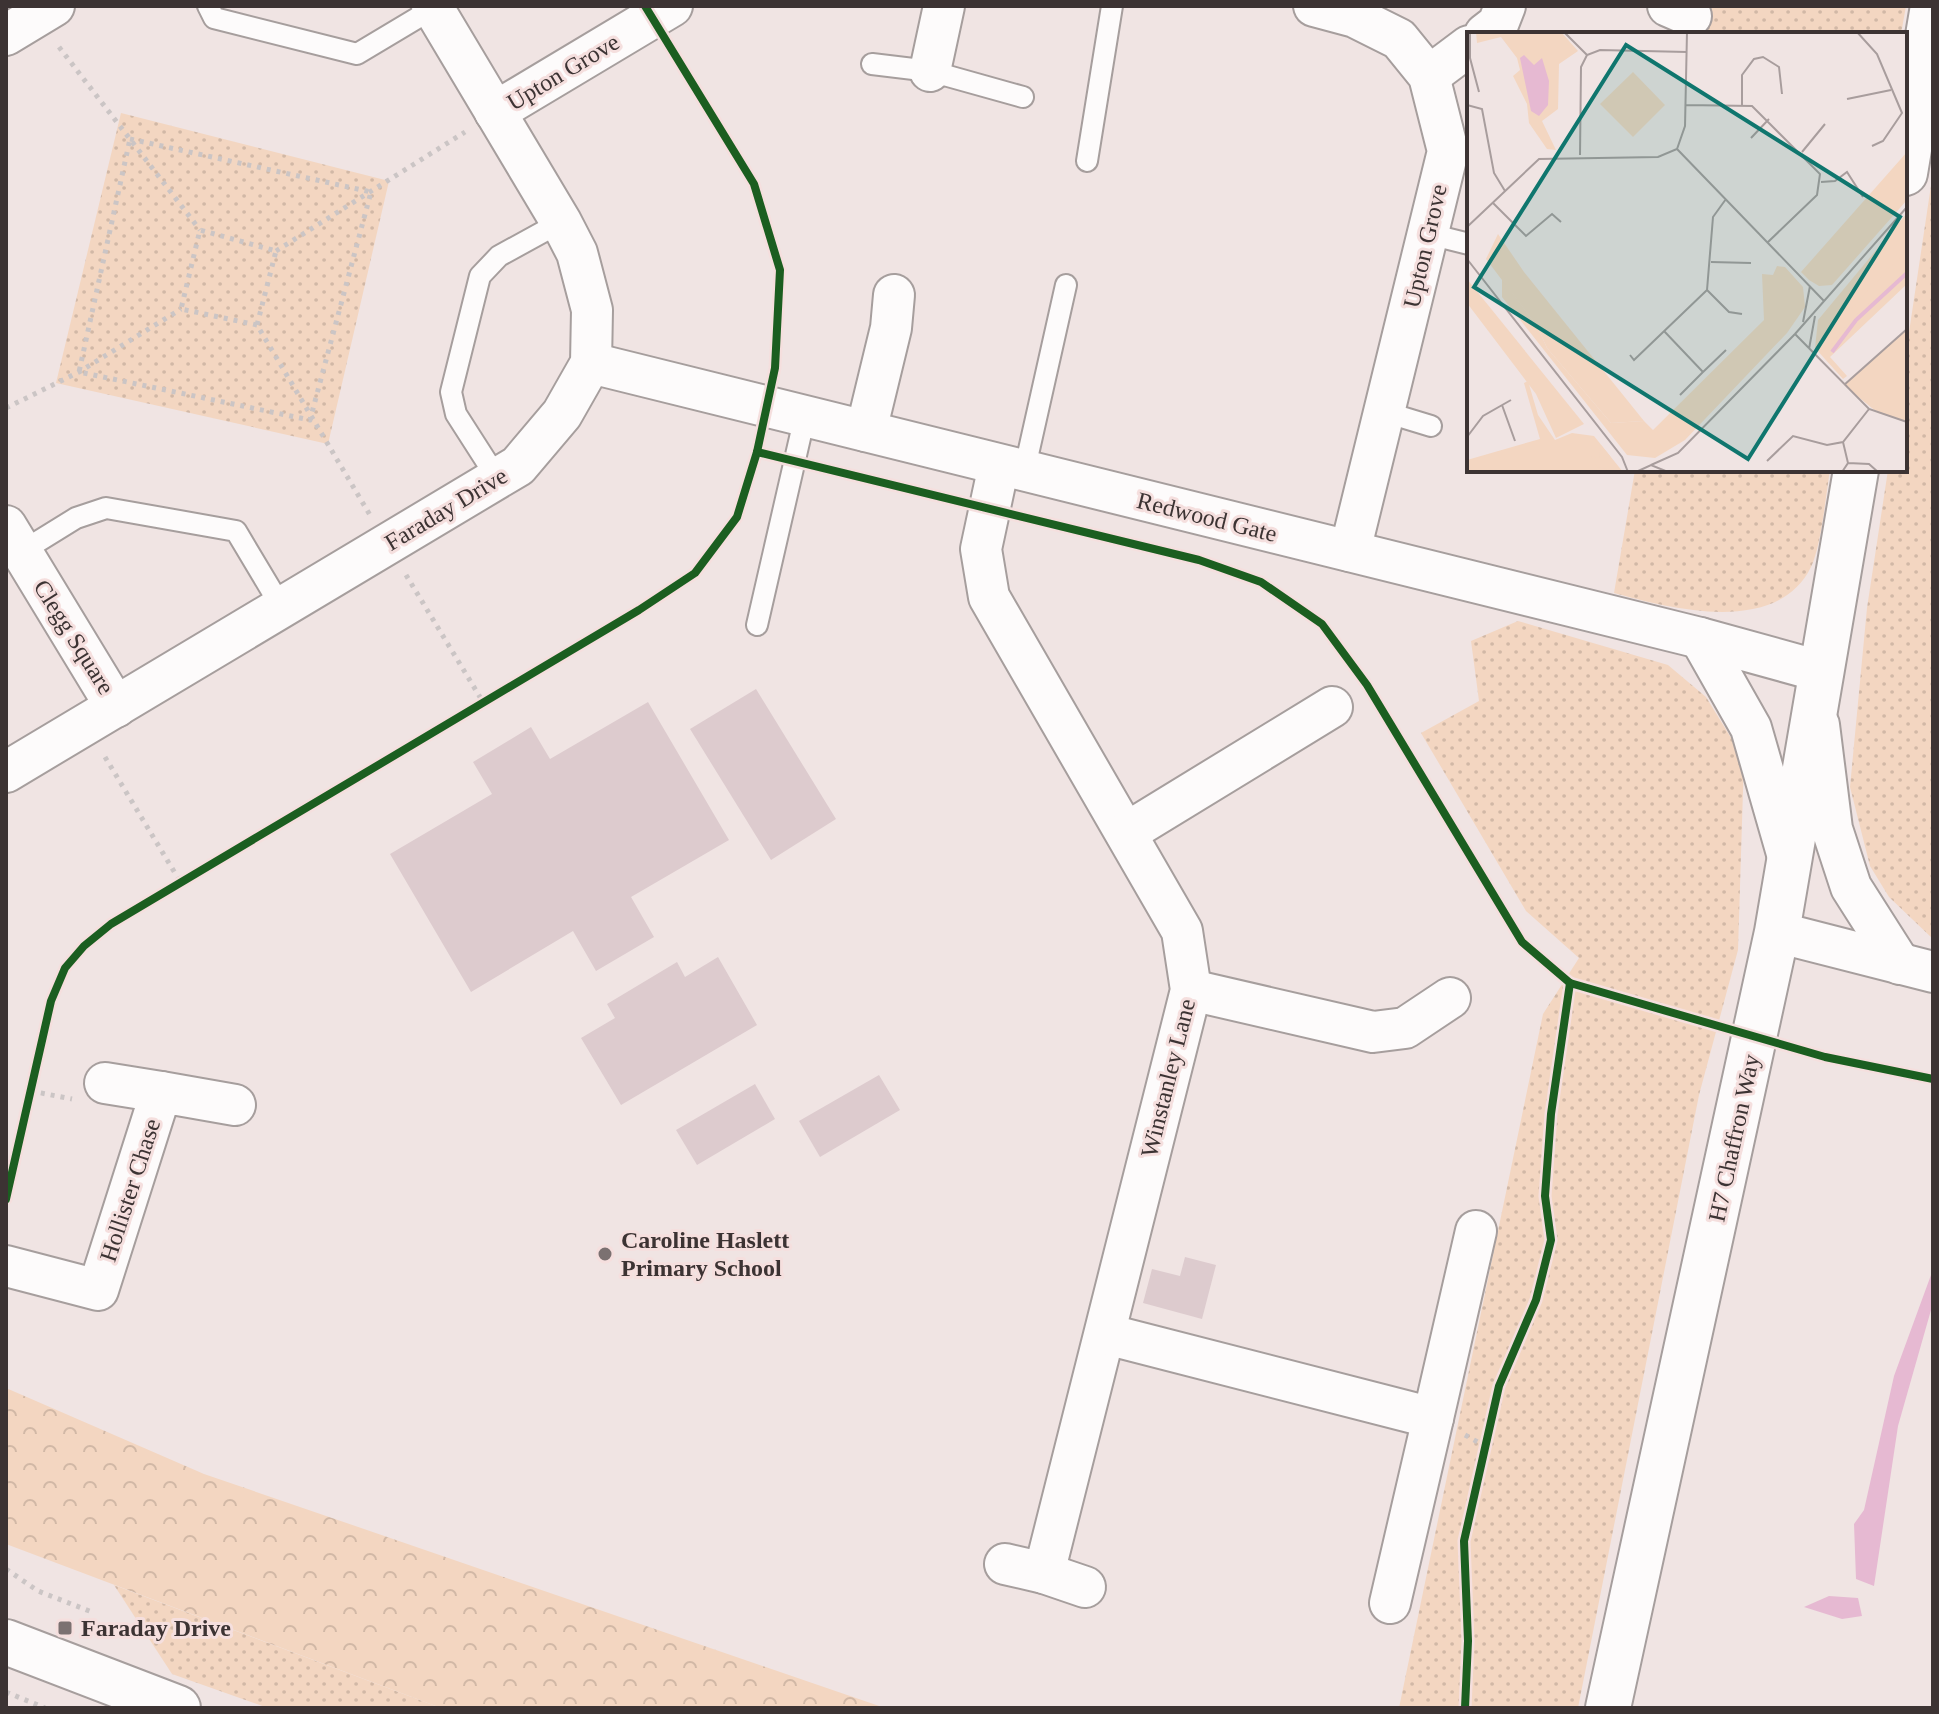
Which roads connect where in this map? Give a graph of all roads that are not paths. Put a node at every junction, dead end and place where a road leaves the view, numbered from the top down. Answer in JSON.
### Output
{"nodes":[{"id":1,"x":208,"y":6,"type":"edge"},
{"id":2,"x":672,"y":6,"type":"edge"},
{"id":3,"x":944,"y":6,"type":"edge"},
{"id":4,"x":1112,"y":6,"type":"edge"},
{"id":5,"x":1314,"y":6,"type":"edge"},
{"id":6,"x":1505,"y":6,"type":"edge"},
{"id":7,"x":1933,"y":6,"type":"edge"},
{"id":8,"x":433,"y":7,"type":"edge"},
{"id":9,"x":1488,"y":32,"type":"edge"},
{"id":10,"x":1467,"y":48,"type":"edge"},
{"id":11,"x":872,"y":64,"type":"dead end"},
{"id":12,"x":930,"y":71,"type":"junction"},
{"id":13,"x":1429,"y":76,"type":"junction"},
{"id":14,"x":1023,"y":97,"type":"dead end"},
{"id":15,"x":495,"y":112,"type":"junction"},
{"id":16,"x":1087,"y":161,"type":"dead end"},
{"id":17,"x":1907,"y":161,"type":"edge"},
{"id":18,"x":561,"y":222,"type":"junction"},
{"id":19,"x":1429,"y":234,"type":"junction"},
{"id":20,"x":1467,"y":244,"type":"edge"},
{"id":21,"x":1066,"y":285,"type":"dead end"},
{"id":22,"x":894,"y":295,"type":"dead end"},
{"id":23,"x":591,"y":363,"type":"junction"},
{"id":24,"x":1385,"y":412,"type":"junction"},
{"id":25,"x":805,"y":416,"type":"junction"},
{"id":26,"x":1431,"y":426,"type":"dead end"},
{"id":27,"x":866,"y":431,"type":"junction"},
{"id":28,"x":1011,"y":469,"type":"junction"},
{"id":29,"x":1856,"y":472,"type":"edge"},
{"id":30,"x":497,"y":478,"type":"junction"},
{"id":31,"x":14,"y":539,"type":"edge"},
{"id":32,"x":1350,"y":551,"type":"junction"},
{"id":33,"x":282,"y":608,"type":"junction"},
{"id":34,"x":757,"y":625,"type":"dead end"},
{"id":35,"x":1700,"y":638,"type":"junction"},
{"id":36,"x":1820,"y":690,"type":"junction"},
{"id":37,"x":1332,"y":707,"type":"dead end"},
{"id":38,"x":101,"y":716,"type":"junction"},
{"id":39,"x":6,"y":772,"type":"edge"},
{"id":40,"x":1126,"y":833,"type":"junction"},
{"id":41,"x":1790,"y":864,"type":"junction"},
{"id":42,"x":1777,"y":932,"type":"junction"},
{"id":43,"x":1916,"y":968,"type":"edge"},
{"id":44,"x":1191,"y":990,"type":"junction"},
{"id":45,"x":1450,"y":998,"type":"dead end"},
{"id":46,"x":105,"y":1083,"type":"dead end"},
{"id":47,"x":161,"y":1092,"type":"junction"},
{"id":48,"x":235,"y":1105,"type":"dead end"},
{"id":49,"x":1476,"y":1231,"type":"dead end"},
{"id":50,"x":6,"y":1266,"type":"edge"},
{"id":51,"x":1106,"y":1334,"type":"junction"},
{"id":52,"x":1433,"y":1418,"type":"junction"},
{"id":53,"x":1005,"y":1564,"type":"dead end"},
{"id":54,"x":1044,"y":1573,"type":"junction"},
{"id":55,"x":1085,"y":1587,"type":"dead end"},
{"id":56,"x":1390,"y":1603,"type":"dead end"},
{"id":57,"x":6,"y":1642,"type":"edge"},
{"id":58,"x":178,"y":1708,"type":"edge"},
{"id":59,"x":1608,"y":1708,"type":"edge"}],
"edges":[{"from":1,"to":8,"type":"lane"},
{"from":2,"to":15,"type":"street","name":"Upton Grove"},
{"from":3,"to":12,"type":"street"},
{"from":4,"to":16,"type":"lane"},
{"from":5,"to":13,"type":"street","name":"Upton Grove"},
{"from":6,"to":9,"type":"street"},
{"from":7,"to":17,"type":"street"},
{"from":8,"to":15,"type":"street","name":"Faraday Drive"},
{"from":10,"to":13,"type":"street"},
{"from":11,"to":12,"type":"lane"},
{"from":12,"to":14,"type":"lane"},
{"from":13,"to":19,"type":"street","name":"Upton Grove"},
{"from":15,"to":18,"type":"street","name":"Faraday Drive"},
{"from":18,"to":23,"type":"street","name":"Faraday Drive"},
{"from":18,"to":30,"type":"lane"},
{"from":19,"to":20,"type":"lane"},
{"from":19,"to":24,"type":"street","name":"Upton Grove"},
{"from":21,"to":28,"type":"lane"},
{"from":22,"to":27,"type":"street"},
{"from":23,"to":25,"type":"street","name":"Redwood Gate"},
{"from":23,"to":30,"type":"street","name":"Faraday Drive"},
{"from":24,"to":26,"type":"lane"},
{"from":24,"to":32,"type":"street","name":"Upton Grove"},
{"from":25,"to":27,"type":"street","name":"Redwood Gate"},
{"from":25,"to":34,"type":"lane"},
{"from":27,"to":28,"type":"street","name":"Redwood Gate"},
{"from":28,"to":32,"type":"street","name":"Redwood Gate"},
{"from":28,"to":40,"type":"street","name":"Winstanley Lane"},
{"from":29,"to":36,"type":"street","name":"H7 Chaffron Way"},
{"from":30,"to":33,"type":"street","name":"Faraday Drive"},
{"from":31,"to":33,"type":"lane"},
{"from":31,"to":38,"type":"street","name":"Clegg Square"},
{"from":32,"to":35,"type":"street","name":"Redwood Gate"},
{"from":33,"to":38,"type":"street","name":"Faraday Drive"},
{"from":35,"to":36,"type":"street","name":"Redwood Gate"},
{"from":35,"to":41,"type":"street"},
{"from":36,"to":41,"type":"street","name":"H7 Chaffron Way"},
{"from":36,"to":43,"type":"street"},
{"from":37,"to":40,"type":"street"},
{"from":38,"to":39,"type":"street","name":"Faraday Drive"},
{"from":40,"to":44,"type":"street","name":"Winstanley Lane"},
{"from":41,"to":42,"type":"street","name":"H7 Chaffron Way"},
{"from":42,"to":43,"type":"street"},
{"from":42,"to":59,"type":"street","name":"H7 Chaffron Way"},
{"from":44,"to":45,"type":"street"},
{"from":44,"to":51,"type":"street","name":"Winstanley Lane"},
{"from":46,"to":47,"type":"street","name":"Hollister Chase"},
{"from":47,"to":48,"type":"street","name":"Hollister Chase"},
{"from":47,"to":50,"type":"street","name":"Hollister Chase"},
{"from":49,"to":52,"type":"street"},
{"from":51,"to":52,"type":"street"},
{"from":51,"to":54,"type":"street","name":"Winstanley Lane"},
{"from":52,"to":56,"type":"street"},
{"from":53,"to":54,"type":"street"},
{"from":54,"to":55,"type":"street"},
{"from":57,"to":58,"type":"street"}]}
